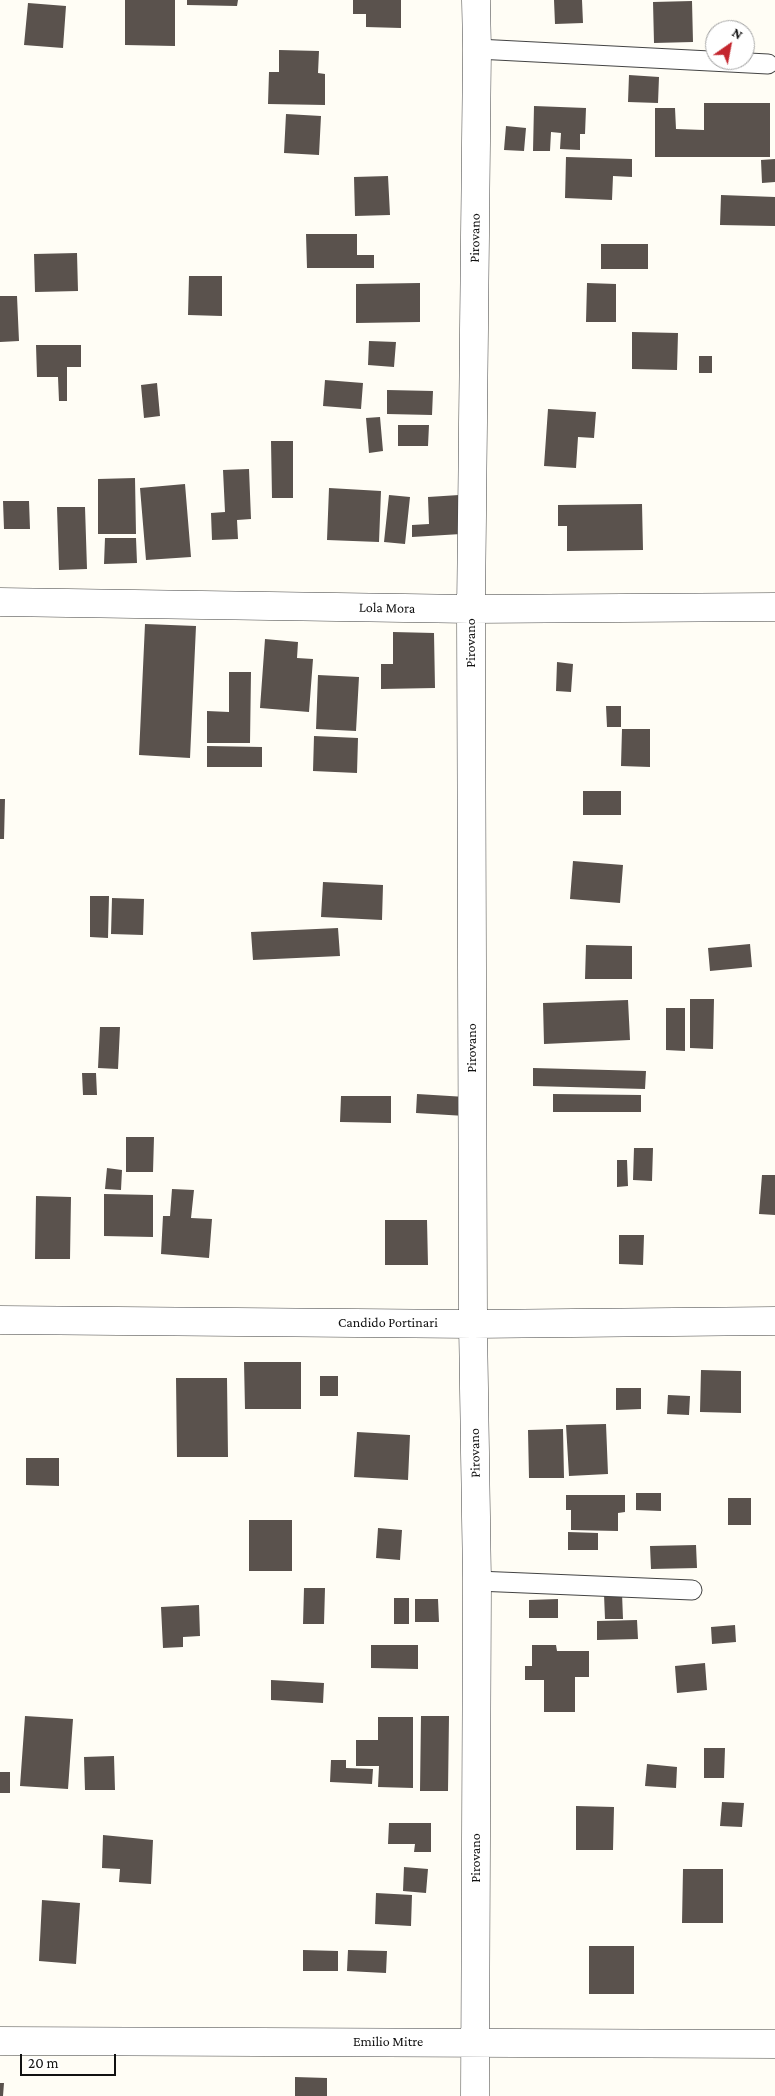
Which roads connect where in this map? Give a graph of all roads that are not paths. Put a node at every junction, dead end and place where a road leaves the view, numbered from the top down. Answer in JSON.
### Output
{"nodes":[{"id":1,"x":476,"y":0,"type":"edge"},
{"id":2,"x":477,"y":48,"type":"junction"},
{"id":3,"x":768,"y":64,"type":"dead end"},
{"id":4,"x":0,"y":602,"type":"edge"},
{"id":5,"x":775,"y":607,"type":"edge"},
{"id":6,"x":471,"y":609,"type":"junction"},
{"id":7,"x":0,"y":1320,"type":"edge"},
{"id":8,"x":775,"y":1321,"type":"edge"},
{"id":9,"x":473,"y":1324,"type":"junction"},
{"id":10,"x":477,"y":1581,"type":"junction"},
{"id":11,"x":692,"y":1590,"type":"dead end"},
{"id":12,"x":0,"y":2041,"type":"edge"},
{"id":13,"x":476,"y":2042,"type":"junction"},
{"id":14,"x":775,"y":2044,"type":"edge"},
{"id":15,"x":475,"y":2096,"type":"edge"}],
"edges":[{"from":1,"to":2,"type":"street","name":"Pirovano"},
{"from":2,"to":3,"type":"lane"},
{"from":2,"to":6,"type":"street","name":"Pirovano"},
{"from":4,"to":6,"type":"street","name":"Lola Mora"},
{"from":5,"to":6,"type":"street","name":"Lola Mora"},
{"from":6,"to":9,"type":"street","name":"Pirovano"},
{"from":7,"to":9,"type":"street","name":"Candido Portinari"},
{"from":8,"to":9,"type":"street","name":"Candido Portinari"},
{"from":9,"to":10,"type":"street","name":"Pirovano"},
{"from":10,"to":11,"type":"lane"},
{"from":10,"to":13,"type":"street","name":"Pirovano"},
{"from":12,"to":13,"type":"street","name":"Emilio Mitre"},
{"from":13,"to":14,"type":"street","name":"Emilio Mitre"},
{"from":13,"to":15,"type":"street","name":"Pirovano"}]}
